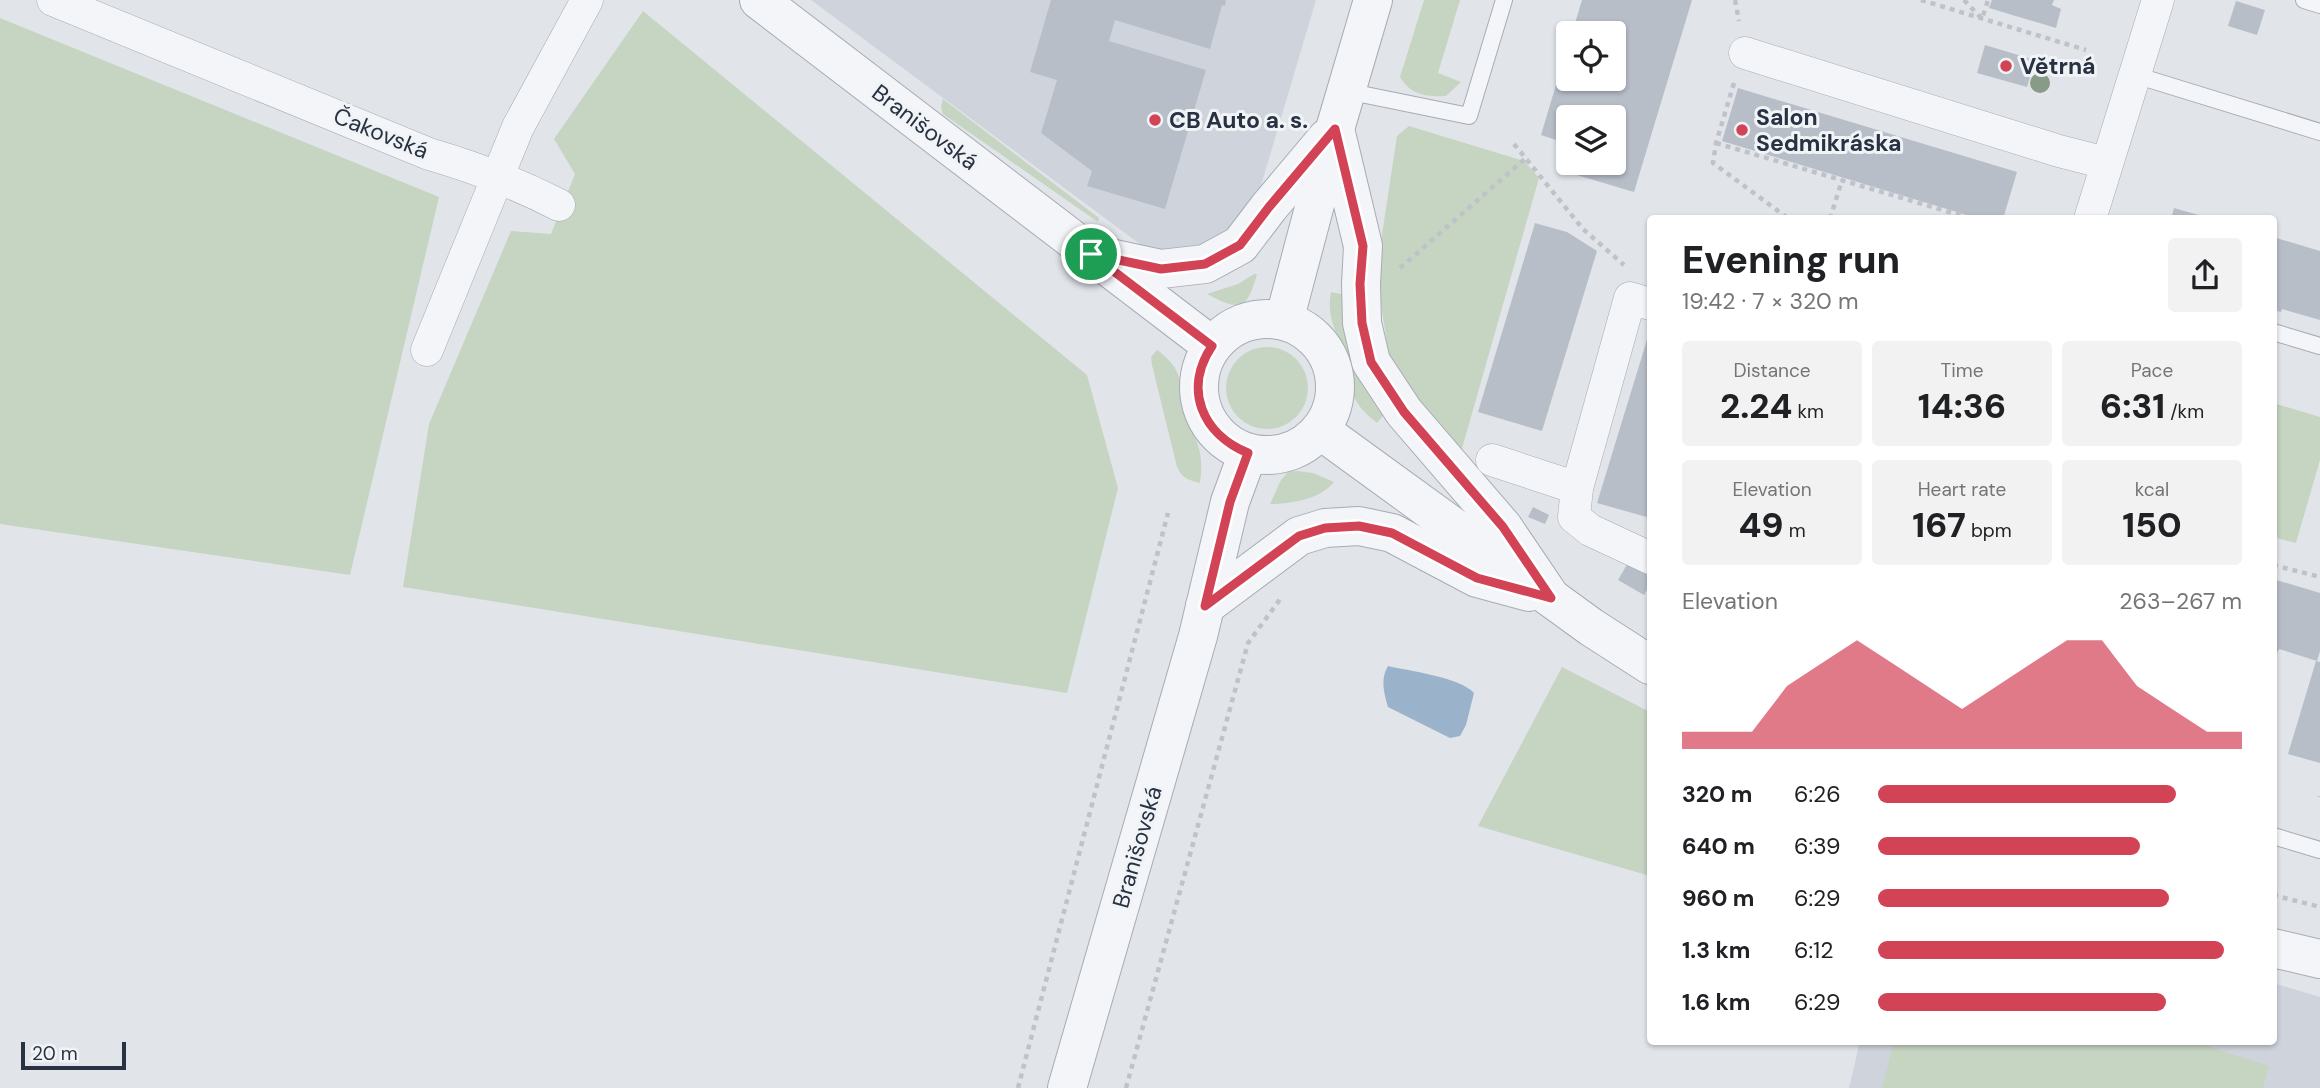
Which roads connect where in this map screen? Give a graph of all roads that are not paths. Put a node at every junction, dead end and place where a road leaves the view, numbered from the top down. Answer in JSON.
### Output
{"nodes":[{"id":1,"x":53,"y":0,"type":"edge"},
{"id":2,"x":587,"y":0,"type":"edge"},
{"id":3,"x":759,"y":0,"type":"edge"},
{"id":4,"x":1373,"y":0,"type":"edge"},
{"id":5,"x":1504,"y":0,"type":"edge"},
{"id":6,"x":2158,"y":0,"type":"edge"},
{"id":7,"x":2304,"y":0,"type":"edge"},
{"id":8,"x":2320,"y":5,"type":"edge"},
{"id":9,"x":1740,"y":66,"type":"road end"},
{"id":10,"x":2136,"y":75,"type":"junction"},
{"id":11,"x":1346,"y":91,"type":"junction"},
{"id":12,"x":1335,"y":129,"type":"junction"},
{"id":13,"x":2320,"y":132,"type":"edge"},
{"id":14,"x":2106,"y":163,"type":"junction"},
{"id":15,"x":495,"y":178,"type":"junction"},
{"id":16,"x":559,"y":205,"type":"dead end"},
{"id":17,"x":2091,"y":215,"type":"edge"},
{"id":18,"x":1091,"y":254,"type":"junction"},
{"id":19,"x":1640,"y":301,"type":"edge"},
{"id":20,"x":1284,"y":321,"type":"junction"},
{"id":21,"x":2277,"y":333,"type":"edge"},
{"id":22,"x":1212,"y":346,"type":"junction"},
{"id":23,"x":2320,"y":346,"type":"edge"},
{"id":24,"x":427,"y":350,"type":"dead end"},
{"id":25,"x":1320,"y":430,"type":"junction"},
{"id":26,"x":1248,"y":453,"type":"junction"},
{"id":27,"x":1492,"y":460,"type":"dead end"},
{"id":28,"x":1577,"y":488,"type":"junction"},
{"id":29,"x":1647,"y":557,"type":"edge"},
{"id":30,"x":1551,"y":598,"type":"junction"},
{"id":31,"x":1205,"y":606,"type":"junction"},
{"id":32,"x":1647,"y":662,"type":"edge"},
{"id":33,"x":2277,"y":837,"type":"edge"},
{"id":34,"x":2320,"y":850,"type":"edge"},
{"id":35,"x":2277,"y":949,"type":"edge"},
{"id":36,"x":2320,"y":959,"type":"edge"},
{"id":37,"x":1067,"y":1088,"type":"edge"}],
"edges":[{"from":1,"to":15,"type":"street","name":"Čakovská"},
{"from":2,"to":15,"type":"street"},
{"from":3,"to":18,"type":"street","name":"Branišovská"},
{"from":4,"to":11,"type":"street"},
{"from":5,"to":11,"type":"lane"},
{"from":6,"to":10,"type":"street"},
{"from":7,"to":8,"type":"lane"},
{"from":9,"to":14,"type":"street"},
{"from":10,"to":13,"type":"lane"},
{"from":10,"to":14,"type":"street"},
{"from":11,"to":12,"type":"street"},
{"from":12,"to":18,"type":"street","name":"Branišovská"},
{"from":12,"to":20,"type":"street"},
{"from":12,"to":30,"type":"street"},
{"from":14,"to":17,"type":"street"},
{"from":15,"to":16,"type":"street","name":"Čakovská"},
{"from":15,"to":24,"type":"street"},
{"from":18,"to":22,"type":"street","name":"Branišovská"},
{"from":19,"to":28,"type":"street"},
{"from":20,"to":22,"type":"street"},
{"from":20,"to":25,"type":"street"},
{"from":21,"to":23,"type":"lane"},
{"from":22,"to":26,"type":"street"},
{"from":25,"to":26,"type":"street"},
{"from":25,"to":30,"type":"street"},
{"from":26,"to":31,"type":"street","name":"Branišovská"},
{"from":27,"to":28,"type":"street"},
{"from":28,"to":29,"type":"street"},
{"from":30,"to":31,"type":"street"},
{"from":30,"to":32,"type":"street"},
{"from":31,"to":37,"type":"street","name":"Branišovská"},
{"from":33,"to":34,"type":"lane"},
{"from":35,"to":36,"type":"street"}]}
